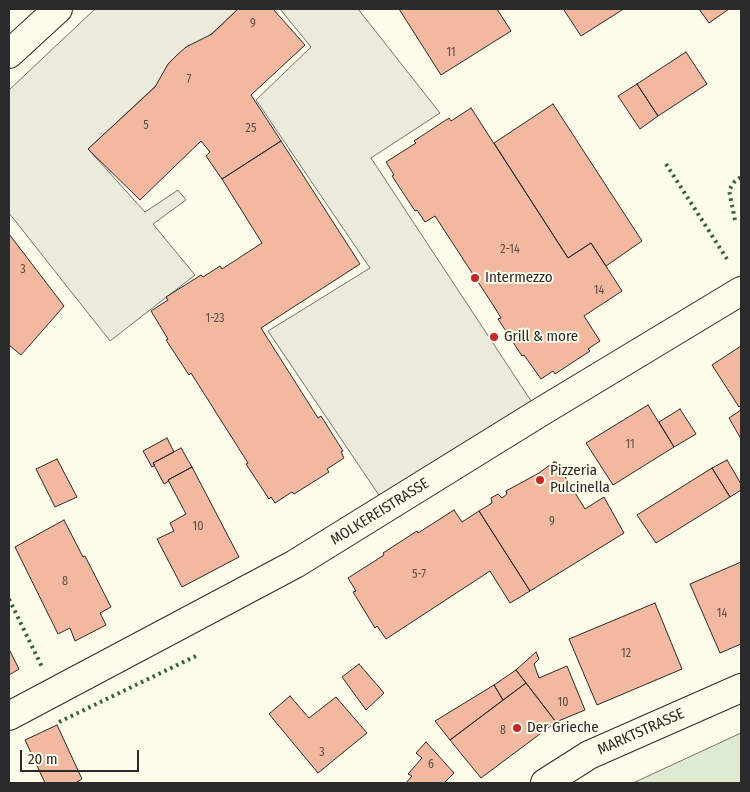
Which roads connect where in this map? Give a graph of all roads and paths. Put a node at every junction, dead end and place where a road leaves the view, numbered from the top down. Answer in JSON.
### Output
{"nodes":[{"id":1,"x":58,"y":9,"type":"edge"},
{"id":2,"x":9,"y":54,"type":"edge"},
{"id":3,"x":741,"y":291,"type":"edge"},
{"id":4,"x":741,"y":688,"type":"edge"},
{"id":5,"x":9,"y":716,"type":"edge"},
{"id":6,"x":545,"y":783,"type":"edge"}],
"edges":[{"from":1,"to":2,"type":"street"},
{"from":3,"to":5,"type":"street","name":"MOLKEREISTRASSE"},
{"from":4,"to":6,"type":"street","name":"MARKTSTRASSE"}]}
